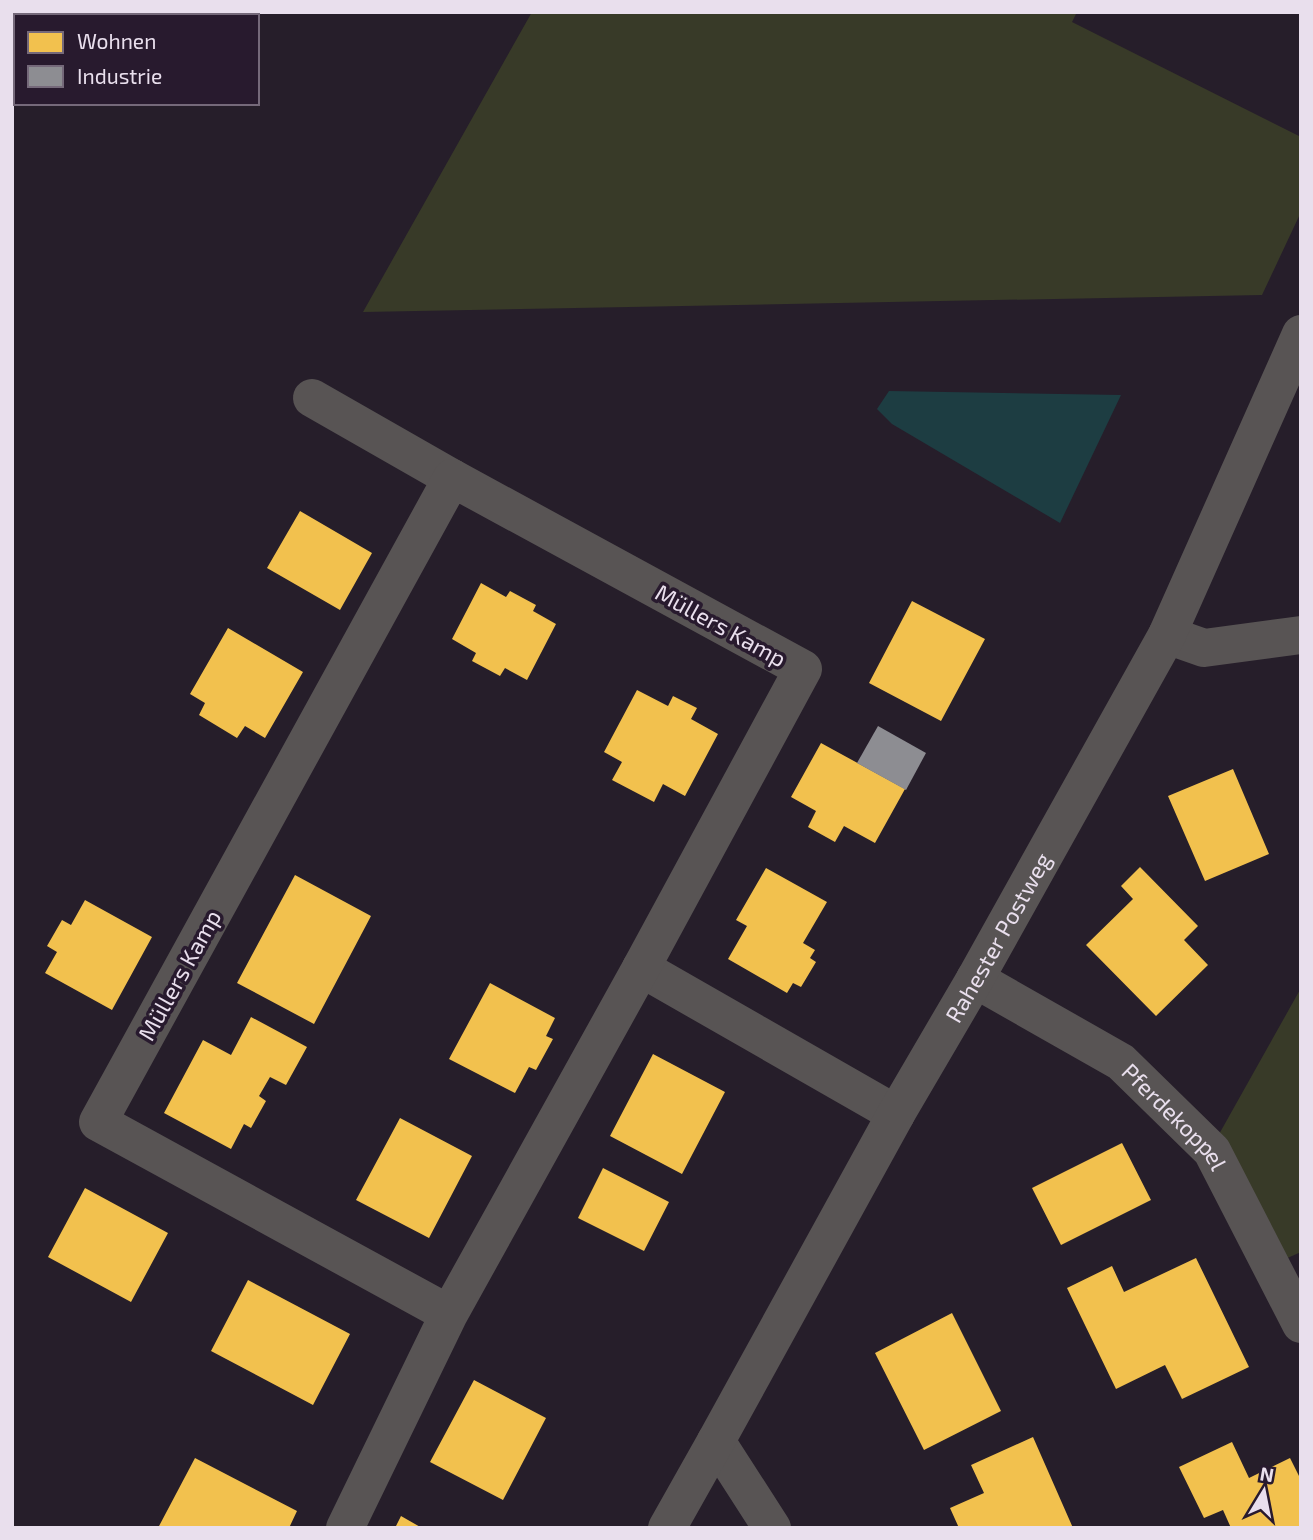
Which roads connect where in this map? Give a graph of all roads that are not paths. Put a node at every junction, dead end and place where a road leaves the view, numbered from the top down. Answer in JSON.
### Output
{"nodes":[{"id":1,"x":1301,"y":334,"type":"edge"},
{"id":2,"x":312,"y":398,"type":"dead end"},
{"id":3,"x":452,"y":478,"type":"junction"},
{"id":4,"x":1167,"y":635,"type":"junction"},
{"id":5,"x":1301,"y":635,"type":"edge"},
{"id":6,"x":640,"y":968,"type":"junction"},
{"id":7,"x":975,"y":979,"type":"junction"},
{"id":8,"x":896,"y":1114,"type":"junction"},
{"id":9,"x":449,"y":1314,"type":"junction"},
{"id":10,"x":1301,"y":1324,"type":"edge"},
{"id":11,"x":716,"y":1441,"type":"junction"},
{"id":12,"x":345,"y":1528,"type":"edge"},
{"id":13,"x":667,"y":1528,"type":"edge"},
{"id":14,"x":772,"y":1528,"type":"edge"}],
"edges":[{"from":1,"to":4,"type":"street","name":"Rahester Postweg"},
{"from":2,"to":3,"type":"street","name":"Müllers Kamp"},
{"from":3,"to":6,"type":"street","name":"Müllers Kamp"},
{"from":3,"to":9,"type":"street","name":"Müllers Kamp"},
{"from":4,"to":5,"type":"street"},
{"from":4,"to":7,"type":"street","name":"Rahester Postweg"},
{"from":6,"to":8,"type":"street"},
{"from":6,"to":9,"type":"street","name":"Müllers Kamp"},
{"from":7,"to":8,"type":"street","name":"Rahester Postweg"},
{"from":7,"to":10,"type":"street","name":"Pferdekoppel"},
{"from":8,"to":11,"type":"street","name":"Rahester Postweg"},
{"from":9,"to":12,"type":"street","name":"Müllers Kamp"},
{"from":11,"to":13,"type":"street","name":"Rahester Postweg"},
{"from":11,"to":14,"type":"street"}]}
